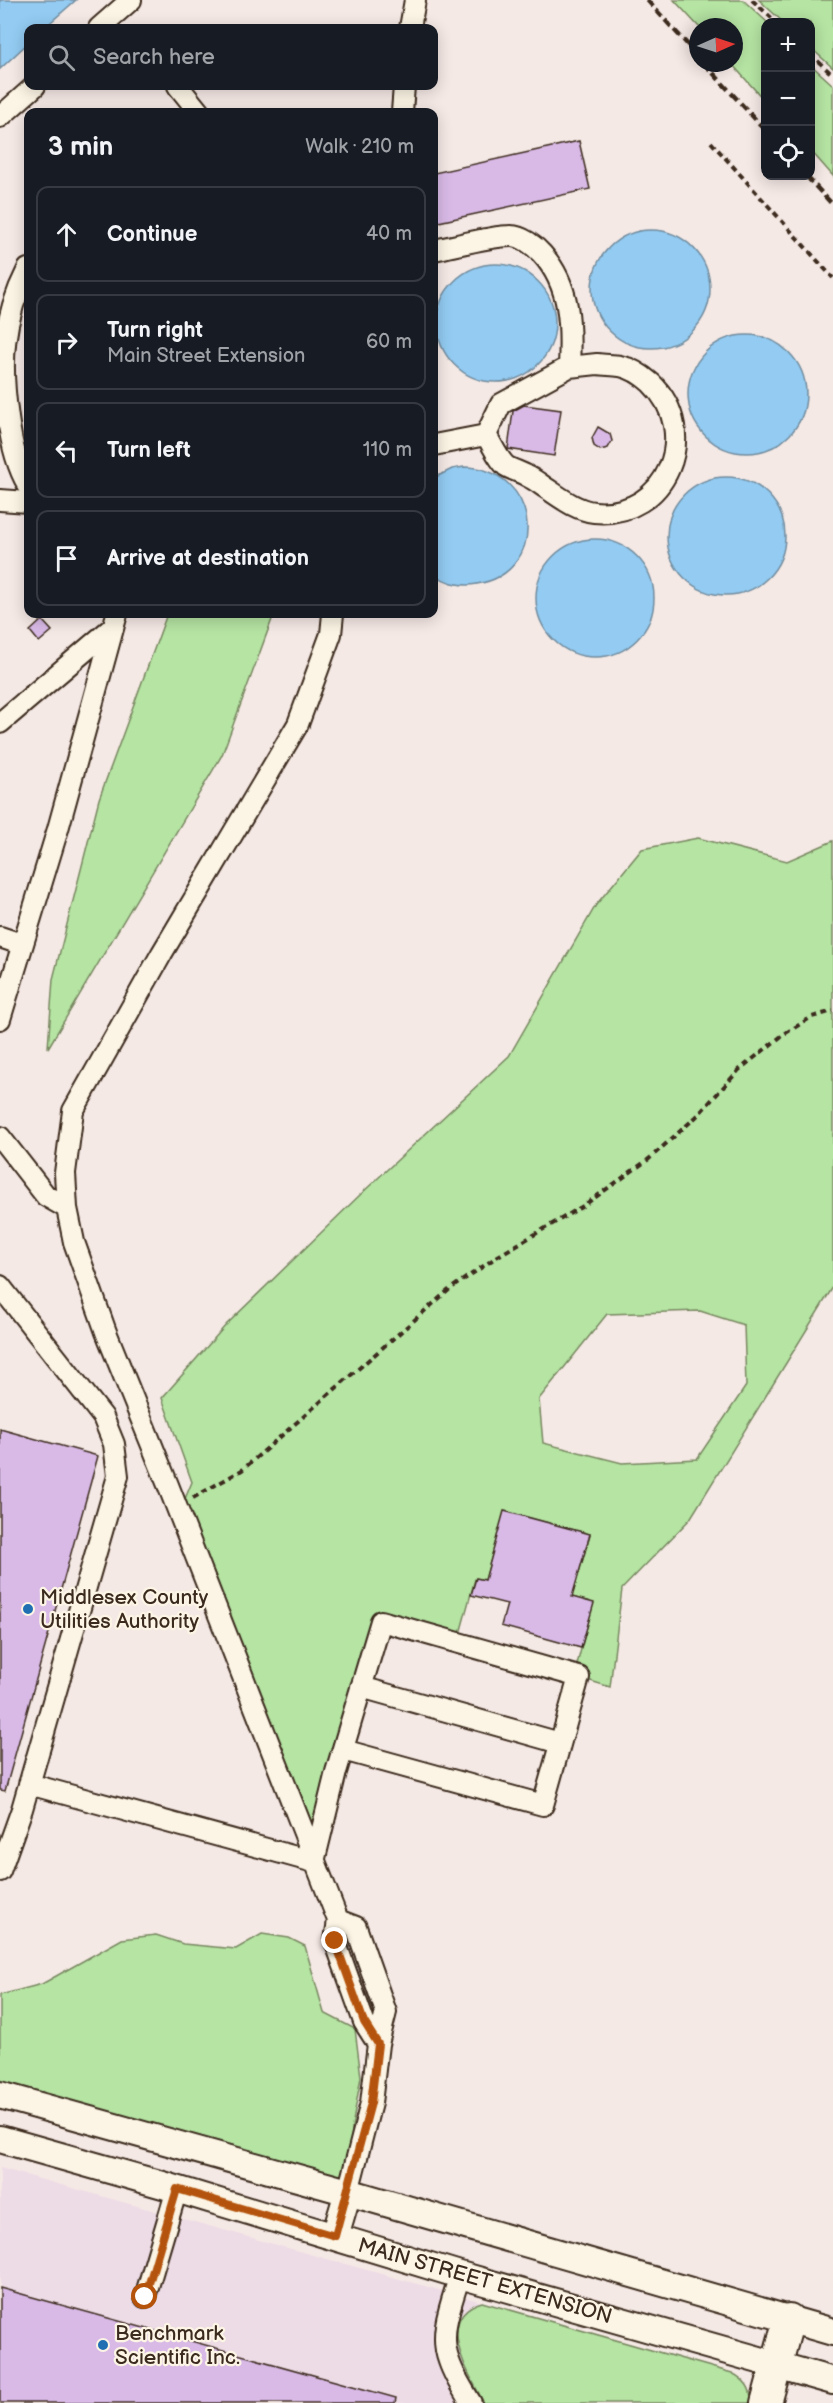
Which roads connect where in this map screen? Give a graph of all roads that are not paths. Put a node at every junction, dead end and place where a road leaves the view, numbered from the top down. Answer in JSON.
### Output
{"nodes":[{"id":1,"x":131,"y":0,"type":"edge"},
{"id":2,"x":415,"y":0,"type":"edge"},
{"id":3,"x":112,"y":24,"type":"edge"},
{"id":4,"x":411,"y":24,"type":"edge"},
{"id":5,"x":30,"y":90,"type":"edge"},
{"id":6,"x":181,"y":90,"type":"edge"},
{"id":7,"x":404,"y":90,"type":"edge"},
{"id":8,"x":196,"y":108,"type":"edge"},
{"id":9,"x":402,"y":108,"type":"edge"},
{"id":10,"x":0,"y":117,"type":"edge"},
{"id":11,"x":438,"y":249,"type":"edge"},
{"id":12,"x":24,"y":277,"type":"edge"},
{"id":13,"x":569,"y":367,"type":"junction"},
{"id":14,"x":486,"y":435,"type":"junction"},
{"id":15,"x":438,"y":444,"type":"edge"},
{"id":16,"x":24,"y":475,"type":"edge"},
{"id":17,"x":0,"y":500,"type":"edge"},
{"id":18,"x":24,"y":502,"type":"edge"},
{"id":19,"x":333,"y":618,"type":"edge"},
{"id":20,"x":115,"y":620,"type":"edge"},
{"id":21,"x":0,"y":723,"type":"edge"},
{"id":22,"x":0,"y":937,"type":"edge"},
{"id":23,"x":21,"y":944,"type":"junction"},
{"id":24,"x":0,"y":1019,"type":"edge"},
{"id":25,"x":0,"y":1137,"type":"edge"},
{"id":26,"x":67,"y":1208,"type":"junction"},
{"id":27,"x":0,"y":1286,"type":"edge"},
{"id":28,"x":361,"y":1687,"type":"junction"},
{"id":29,"x":560,"y":1743,"type":"junction"},
{"id":30,"x":343,"y":1750,"type":"junction"},
{"id":31,"x":29,"y":1784,"type":"junction"},
{"id":32,"x":314,"y":1862,"type":"junction"},
{"id":33,"x":0,"y":1871,"type":"edge"},
{"id":34,"x":0,"y":2095,"type":"edge"},
{"id":35,"x":0,"y":2139,"type":"edge"},
{"id":36,"x":177,"y":2189,"type":"junction"},
{"id":37,"x":348,"y":2192,"type":"junction"},
{"id":38,"x":335,"y":2236,"type":"junction"},
{"id":39,"x":460,"y":2274,"type":"junction"},
{"id":40,"x":145,"y":2297,"type":"dead end"},
{"id":41,"x":789,"y":2319,"type":"junction"},
{"id":42,"x":833,"y":2332,"type":"edge"},
{"id":43,"x":776,"y":2365,"type":"junction"},
{"id":44,"x":833,"y":2381,"type":"edge"},
{"id":45,"x":471,"y":2403,"type":"edge"},
{"id":46,"x":766,"y":2403,"type":"edge"}],
"edges":[{"from":1,"to":3,"type":"lane"},
{"from":2,"to":4,"type":"lane"},
{"from":5,"to":10,"type":"lane"},
{"from":6,"to":8,"type":"lane"},
{"from":7,"to":9,"type":"lane"},
{"from":11,"to":13,"type":"lane"},
{"from":12,"to":16,"type":"lane"},
{"from":13,"to":14,"type":"lane"},
{"from":13,"to":14,"type":"lane"},
{"from":14,"to":15,"type":"lane"},
{"from":17,"to":18,"type":"lane"},
{"from":19,"to":26,"type":"lane"},
{"from":20,"to":21,"type":"lane"},
{"from":20,"to":23,"type":"lane"},
{"from":22,"to":23,"type":"lane"},
{"from":23,"to":24,"type":"lane"},
{"from":25,"to":26,"type":"lane"},
{"from":26,"to":32,"type":"lane"},
{"from":27,"to":31,"type":"lane"},
{"from":28,"to":29,"type":"lane"},
{"from":28,"to":29,"type":"lane"},
{"from":28,"to":30,"type":"lane"},
{"from":29,"to":30,"type":"lane"},
{"from":30,"to":32,"type":"lane"},
{"from":31,"to":32,"type":"lane"},
{"from":31,"to":33,"type":"lane"},
{"from":32,"to":37,"type":"lane"},
{"from":34,"to":37,"type":"main road"},
{"from":35,"to":36,"type":"main road","name":"MAIN STREET EXTENSION"},
{"from":36,"to":38,"type":"main road","name":"MAIN STREET EXTENSION"},
{"from":36,"to":40,"type":"lane"},
{"from":37,"to":38,"type":"main road"},
{"from":37,"to":41,"type":"main road"},
{"from":38,"to":39,"type":"main road","name":"MAIN STREET EXTENSION"},
{"from":39,"to":43,"type":"main road","name":"MAIN STREET EXTENSION"},
{"from":39,"to":45,"type":"lane"},
{"from":41,"to":42,"type":"main road"},
{"from":41,"to":43,"type":"highway"},
{"from":43,"to":44,"type":"main road","name":"MAIN STREET EXTENSION"},
{"from":43,"to":46,"type":"highway"}]}
